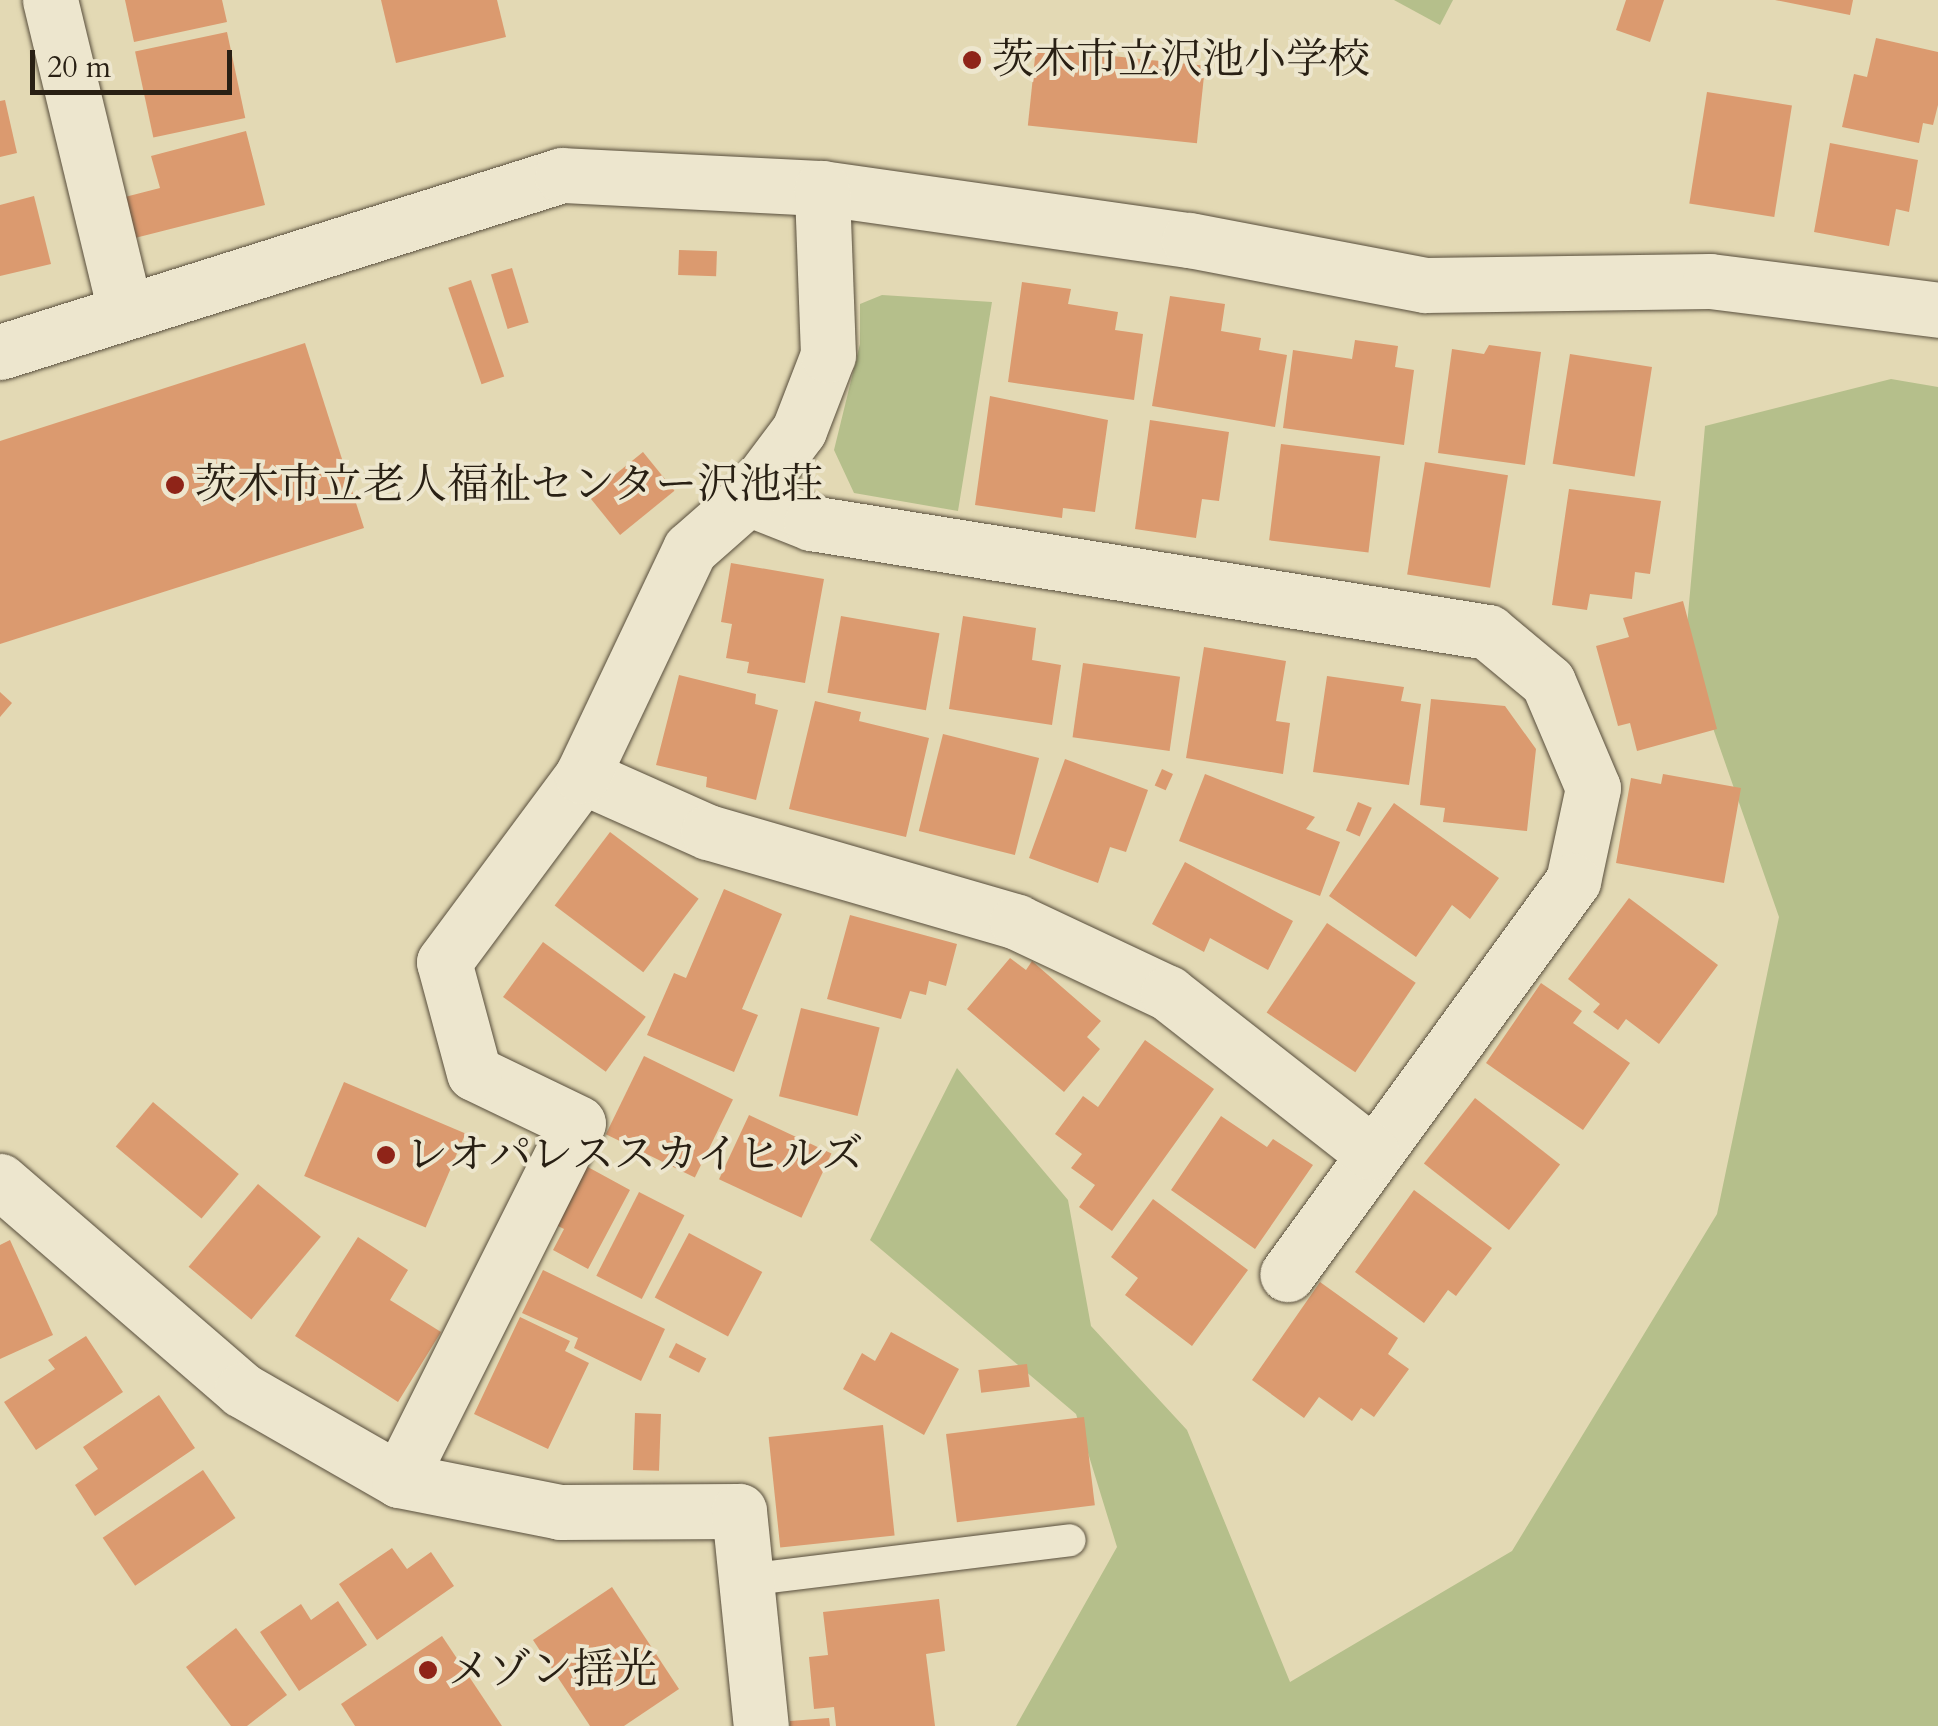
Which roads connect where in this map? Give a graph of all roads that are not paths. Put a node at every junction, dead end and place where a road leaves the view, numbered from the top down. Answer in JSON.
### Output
{"nodes":[{"id":1,"x":50,"y":0,"type":"edge"},
{"id":2,"x":822,"y":188,"type":"junction"},
{"id":3,"x":125,"y":310,"type":"junction"},
{"id":4,"x":1938,"y":310,"type":"edge"},
{"id":5,"x":0,"y":352,"type":"edge"},
{"id":6,"x":748,"y":498,"type":"junction"},
{"id":7,"x":582,"y":776,"type":"junction"},
{"id":8,"x":1371,"y":1152,"type":"junction"},
{"id":9,"x":0,"y":1181,"type":"edge"},
{"id":10,"x":1287,"y":1274,"type":"dead end"},
{"id":11,"x":400,"y":1480,"type":"junction"},
{"id":12,"x":1070,"y":1540,"type":"dead end"},
{"id":13,"x":746,"y":1580,"type":"junction"},
{"id":14,"x":761,"y":1726,"type":"edge"}],
"edges":[{"from":1,"to":3,"type":"street"},
{"from":2,"to":3,"type":"street"},
{"from":2,"to":4,"type":"street"},
{"from":2,"to":6,"type":"street"},
{"from":3,"to":5,"type":"street"},
{"from":6,"to":7,"type":"street"},
{"from":6,"to":8,"type":"street"},
{"from":7,"to":8,"type":"street"},
{"from":7,"to":11,"type":"street"},
{"from":8,"to":10,"type":"street"},
{"from":9,"to":11,"type":"street"},
{"from":11,"to":13,"type":"street"},
{"from":12,"to":13,"type":"lane"},
{"from":13,"to":14,"type":"street"}]}
